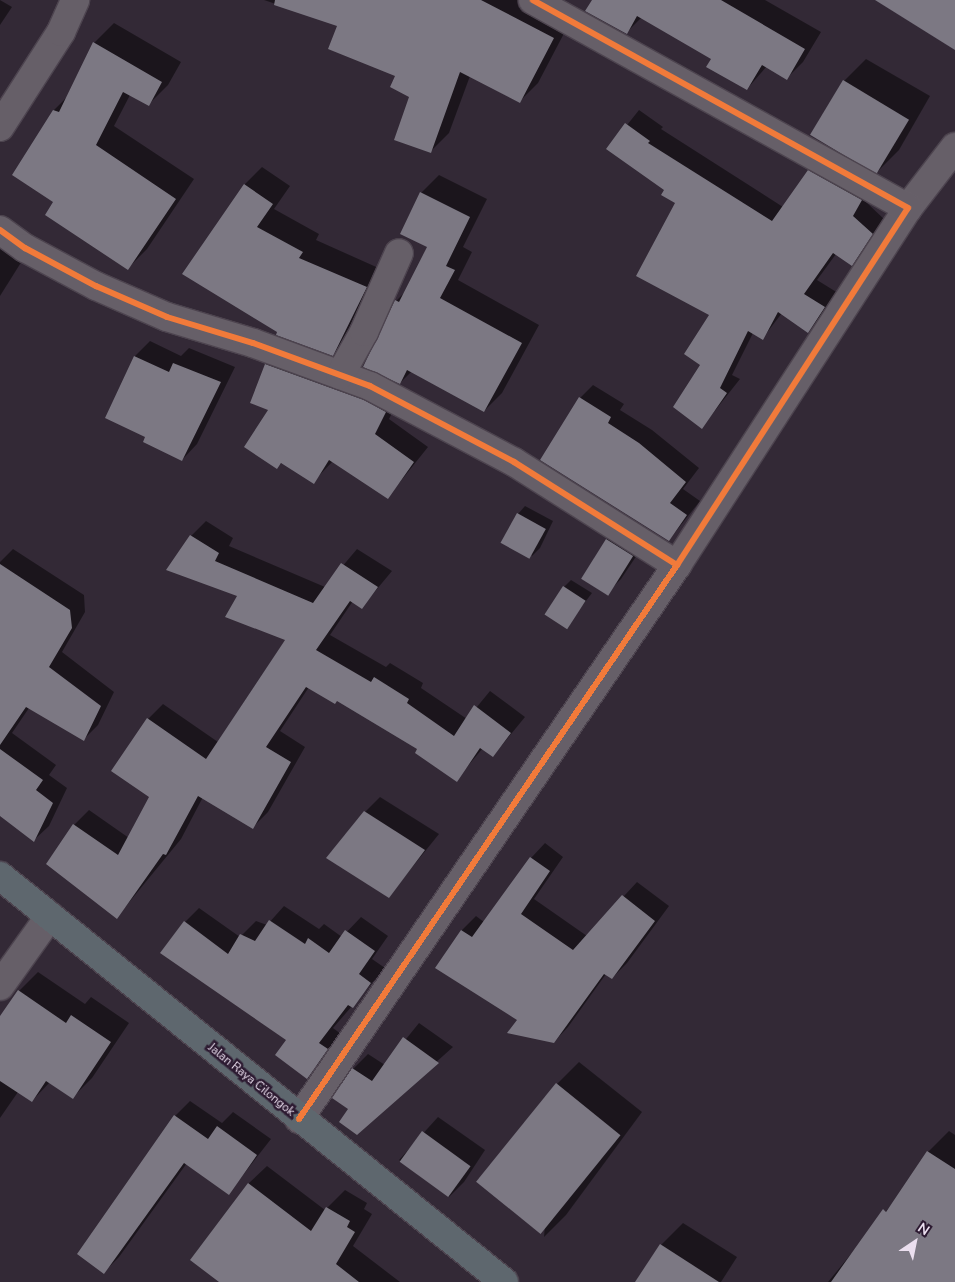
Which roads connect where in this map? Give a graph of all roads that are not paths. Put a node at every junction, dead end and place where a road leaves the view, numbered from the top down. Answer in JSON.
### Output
{"nodes":[{"id":1,"x":75,"y":0,"type":"edge"},
{"id":2,"x":532,"y":0,"type":"edge"},
{"id":3,"x":0,"y":127,"type":"edge"},
{"id":4,"x":955,"y":147,"type":"edge"},
{"id":5,"x":908,"y":208,"type":"junction"},
{"id":6,"x":0,"y":230,"type":"edge"},
{"id":7,"x":399,"y":253,"type":"dead end"},
{"id":8,"x":340,"y":375,"type":"junction"},
{"id":9,"x":676,"y":565,"type":"junction"},
{"id":10,"x":0,"y":876,"type":"edge"},
{"id":11,"x":50,"y":916,"type":"junction"},
{"id":12,"x":0,"y":986,"type":"edge"},
{"id":13,"x":299,"y":1119,"type":"junction"},
{"id":14,"x":504,"y":1282,"type":"edge"}],
"edges":[{"from":1,"to":3,"type":"street"},
{"from":2,"to":5,"type":"street"},
{"from":4,"to":5,"type":"street"},
{"from":5,"to":9,"type":"street"},
{"from":6,"to":8,"type":"street"},
{"from":7,"to":8,"type":"street"},
{"from":8,"to":9,"type":"street"},
{"from":9,"to":13,"type":"street"},
{"from":10,"to":11,"type":"highway","name":"Jalan Raya Cilongok"},
{"from":11,"to":12,"type":"street"},
{"from":11,"to":13,"type":"highway","name":"Jalan Raya Cilongok"},
{"from":13,"to":14,"type":"highway","name":"Jalan Raya Cilongok"}]}
